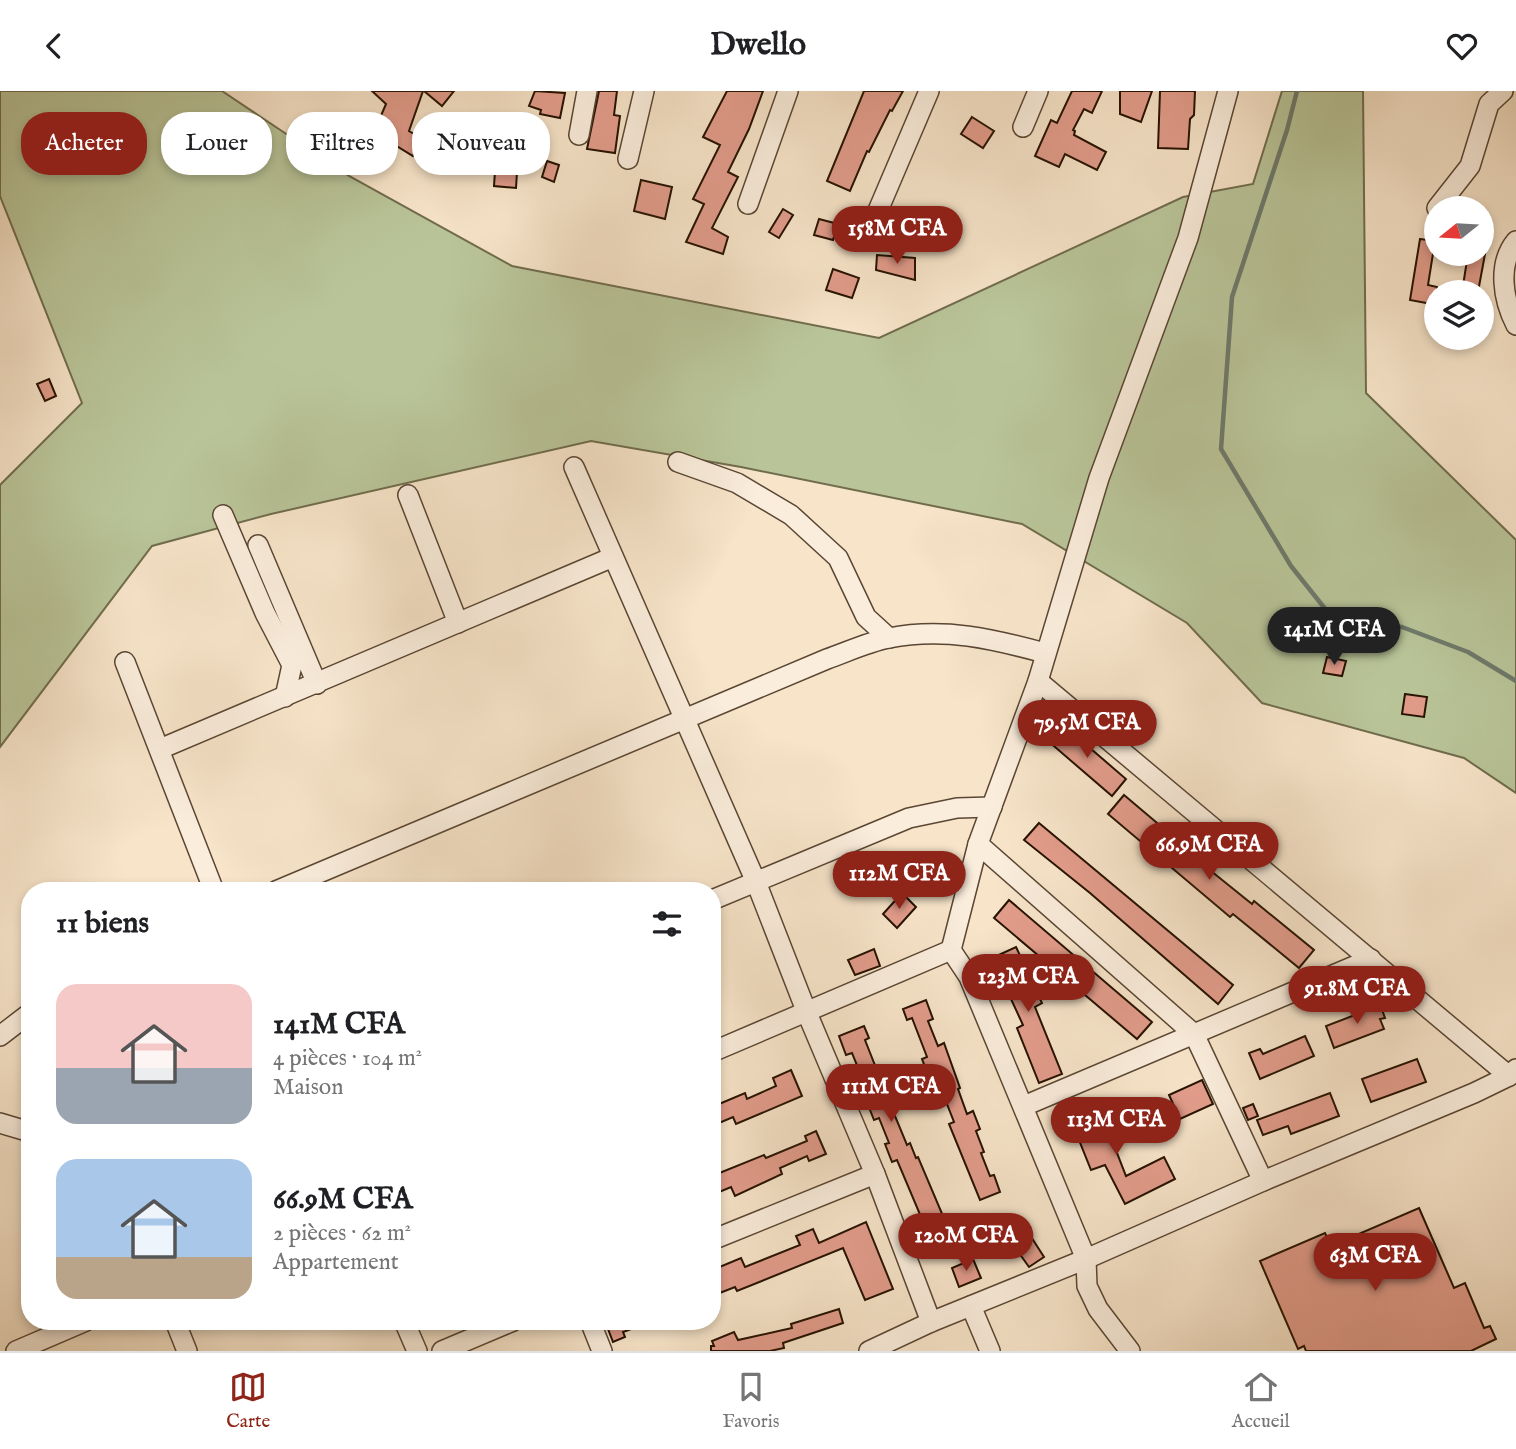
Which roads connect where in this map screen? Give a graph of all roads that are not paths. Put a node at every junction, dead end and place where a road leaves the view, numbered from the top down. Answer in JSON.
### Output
{"nodes":[{"id":1,"x":587,"y":91,"type":"edge"},
{"id":2,"x":644,"y":91,"type":"edge"},
{"id":3,"x":788,"y":91,"type":"edge"},
{"id":4,"x":929,"y":91,"type":"edge"},
{"id":5,"x":1038,"y":91,"type":"edge"},
{"id":6,"x":1228,"y":91,"type":"edge"},
{"id":7,"x":1503,"y":91,"type":"edge"},
{"id":8,"x":1023,"y":127,"type":"dead end"},
{"id":9,"x":579,"y":135,"type":"dead end"},
{"id":10,"x":628,"y":159,"type":"dead end"},
{"id":11,"x":1447,"y":196,"type":"edge"},
{"id":12,"x":748,"y":204,"type":"dead end"},
{"id":13,"x":869,"y":234,"type":"dead end"},
{"id":14,"x":1516,"y":241,"type":"edge"},
{"id":15,"x":1516,"y":325,"type":"edge"},
{"id":16,"x":678,"y":463,"type":"dead end"},
{"id":17,"x":574,"y":467,"type":"dead end"},
{"id":18,"x":408,"y":495,"type":"dead end"},
{"id":19,"x":223,"y":515,"type":"dead end"},
{"id":20,"x":258,"y":545,"type":"dead end"},
{"id":21,"x":613,"y":557,"type":"junction"},
{"id":22,"x":458,"y":623,"type":"junction"},
{"id":23,"x":889,"y":638,"type":"junction"},
{"id":24,"x":1045,"y":653,"type":"junction"},
{"id":25,"x":125,"y":662,"type":"dead end"},
{"id":26,"x":1038,"y":681,"type":"junction"},
{"id":27,"x":317,"y":684,"type":"junction"},
{"id":28,"x":285,"y":697,"type":"junction"},
{"id":29,"x":686,"y":719,"type":"junction"},
{"id":30,"x":160,"y":749,"type":"junction"},
{"id":31,"x":992,"y":807,"type":"junction"},
{"id":32,"x":978,"y":845,"type":"junction"},
{"id":33,"x":211,"y":882,"type":"edge"},
{"id":34,"x":297,"y":882,"type":"edge"},
{"id":35,"x":757,"y":882,"type":"junction"},
{"id":36,"x":721,"y":896,"type":"edge"},
{"id":37,"x":951,"y":950,"type":"junction"},
{"id":38,"x":1371,"y":959,"type":"junction"},
{"id":39,"x":807,"y":1013,"type":"junction"},
{"id":40,"x":21,"y":1020,"type":"edge"},
{"id":41,"x":1194,"y":1034,"type":"junction"},
{"id":42,"x":0,"y":1036,"type":"edge"},
{"id":43,"x":721,"y":1048,"type":"edge"},
{"id":44,"x":1512,"y":1072,"type":"edge"},
{"id":45,"x":1024,"y":1106,"type":"junction"},
{"id":46,"x":0,"y":1123,"type":"edge"},
{"id":47,"x":21,"y":1129,"type":"edge"},
{"id":48,"x":875,"y":1174,"type":"junction"},
{"id":49,"x":1263,"y":1181,"type":"junction"},
{"id":50,"x":721,"y":1236,"type":"edge"},
{"id":51,"x":1087,"y":1259,"type":"junction"},
{"id":52,"x":971,"y":1306,"type":"junction"},
{"id":53,"x":931,"y":1322,"type":"junction"},
{"id":54,"x":65,"y":1330,"type":"edge"},
{"id":55,"x":179,"y":1330,"type":"edge"},
{"id":56,"x":408,"y":1330,"type":"edge"},
{"id":57,"x":492,"y":1330,"type":"edge"},
{"id":58,"x":593,"y":1330,"type":"edge"},
{"id":59,"x":16,"y":1351,"type":"edge"},
{"id":60,"x":187,"y":1351,"type":"edge"},
{"id":61,"x":417,"y":1351,"type":"edge"},
{"id":62,"x":442,"y":1351,"type":"edge"},
{"id":63,"x":601,"y":1351,"type":"edge"},
{"id":64,"x":869,"y":1351,"type":"edge"},
{"id":65,"x":990,"y":1351,"type":"edge"},
{"id":66,"x":1130,"y":1351,"type":"edge"}],
"edges":[{"from":1,"to":9,"type":"street"},
{"from":2,"to":10,"type":"street"},
{"from":3,"to":12,"type":"street"},
{"from":4,"to":13,"type":"street"},
{"from":5,"to":8,"type":"street"},
{"from":6,"to":24,"type":"street"},
{"from":7,"to":11,"type":"street"},
{"from":14,"to":15,"type":"street"},
{"from":16,"to":23,"type":"street"},
{"from":17,"to":21,"type":"street"},
{"from":18,"to":22,"type":"street"},
{"from":19,"to":28,"type":"street"},
{"from":20,"to":27,"type":"street"},
{"from":21,"to":22,"type":"street"},
{"from":21,"to":29,"type":"street"},
{"from":22,"to":27,"type":"street"},
{"from":23,"to":24,"type":"street"},
{"from":23,"to":29,"type":"street"},
{"from":24,"to":26,"type":"street"},
{"from":25,"to":30,"type":"street"},
{"from":26,"to":31,"type":"street"},
{"from":26,"to":38,"type":"street"},
{"from":27,"to":28,"type":"street"},
{"from":28,"to":30,"type":"street"},
{"from":29,"to":34,"type":"street"},
{"from":29,"to":35,"type":"street"},
{"from":30,"to":33,"type":"street"},
{"from":31,"to":32,"type":"street"},
{"from":31,"to":35,"type":"street"},
{"from":32,"to":37,"type":"street"},
{"from":32,"to":41,"type":"street"},
{"from":35,"to":36,"type":"street"},
{"from":35,"to":39,"type":"street"},
{"from":37,"to":39,"type":"street"},
{"from":37,"to":45,"type":"street"},
{"from":38,"to":41,"type":"street"},
{"from":38,"to":44,"type":"street"},
{"from":39,"to":43,"type":"street"},
{"from":39,"to":48,"type":"street"},
{"from":40,"to":42,"type":"street"},
{"from":41,"to":45,"type":"street"},
{"from":41,"to":49,"type":"street"},
{"from":44,"to":49,"type":"street"},
{"from":45,"to":51,"type":"street"},
{"from":46,"to":47,"type":"street"},
{"from":48,"to":50,"type":"street"},
{"from":48,"to":53,"type":"street"},
{"from":49,"to":51,"type":"street"},
{"from":51,"to":52,"type":"street"},
{"from":51,"to":66,"type":"street"},
{"from":52,"to":53,"type":"street"},
{"from":52,"to":65,"type":"street"},
{"from":53,"to":64,"type":"street"},
{"from":54,"to":59,"type":"street"},
{"from":55,"to":60,"type":"street"},
{"from":56,"to":61,"type":"street"},
{"from":57,"to":62,"type":"street"},
{"from":58,"to":63,"type":"street"}]}
